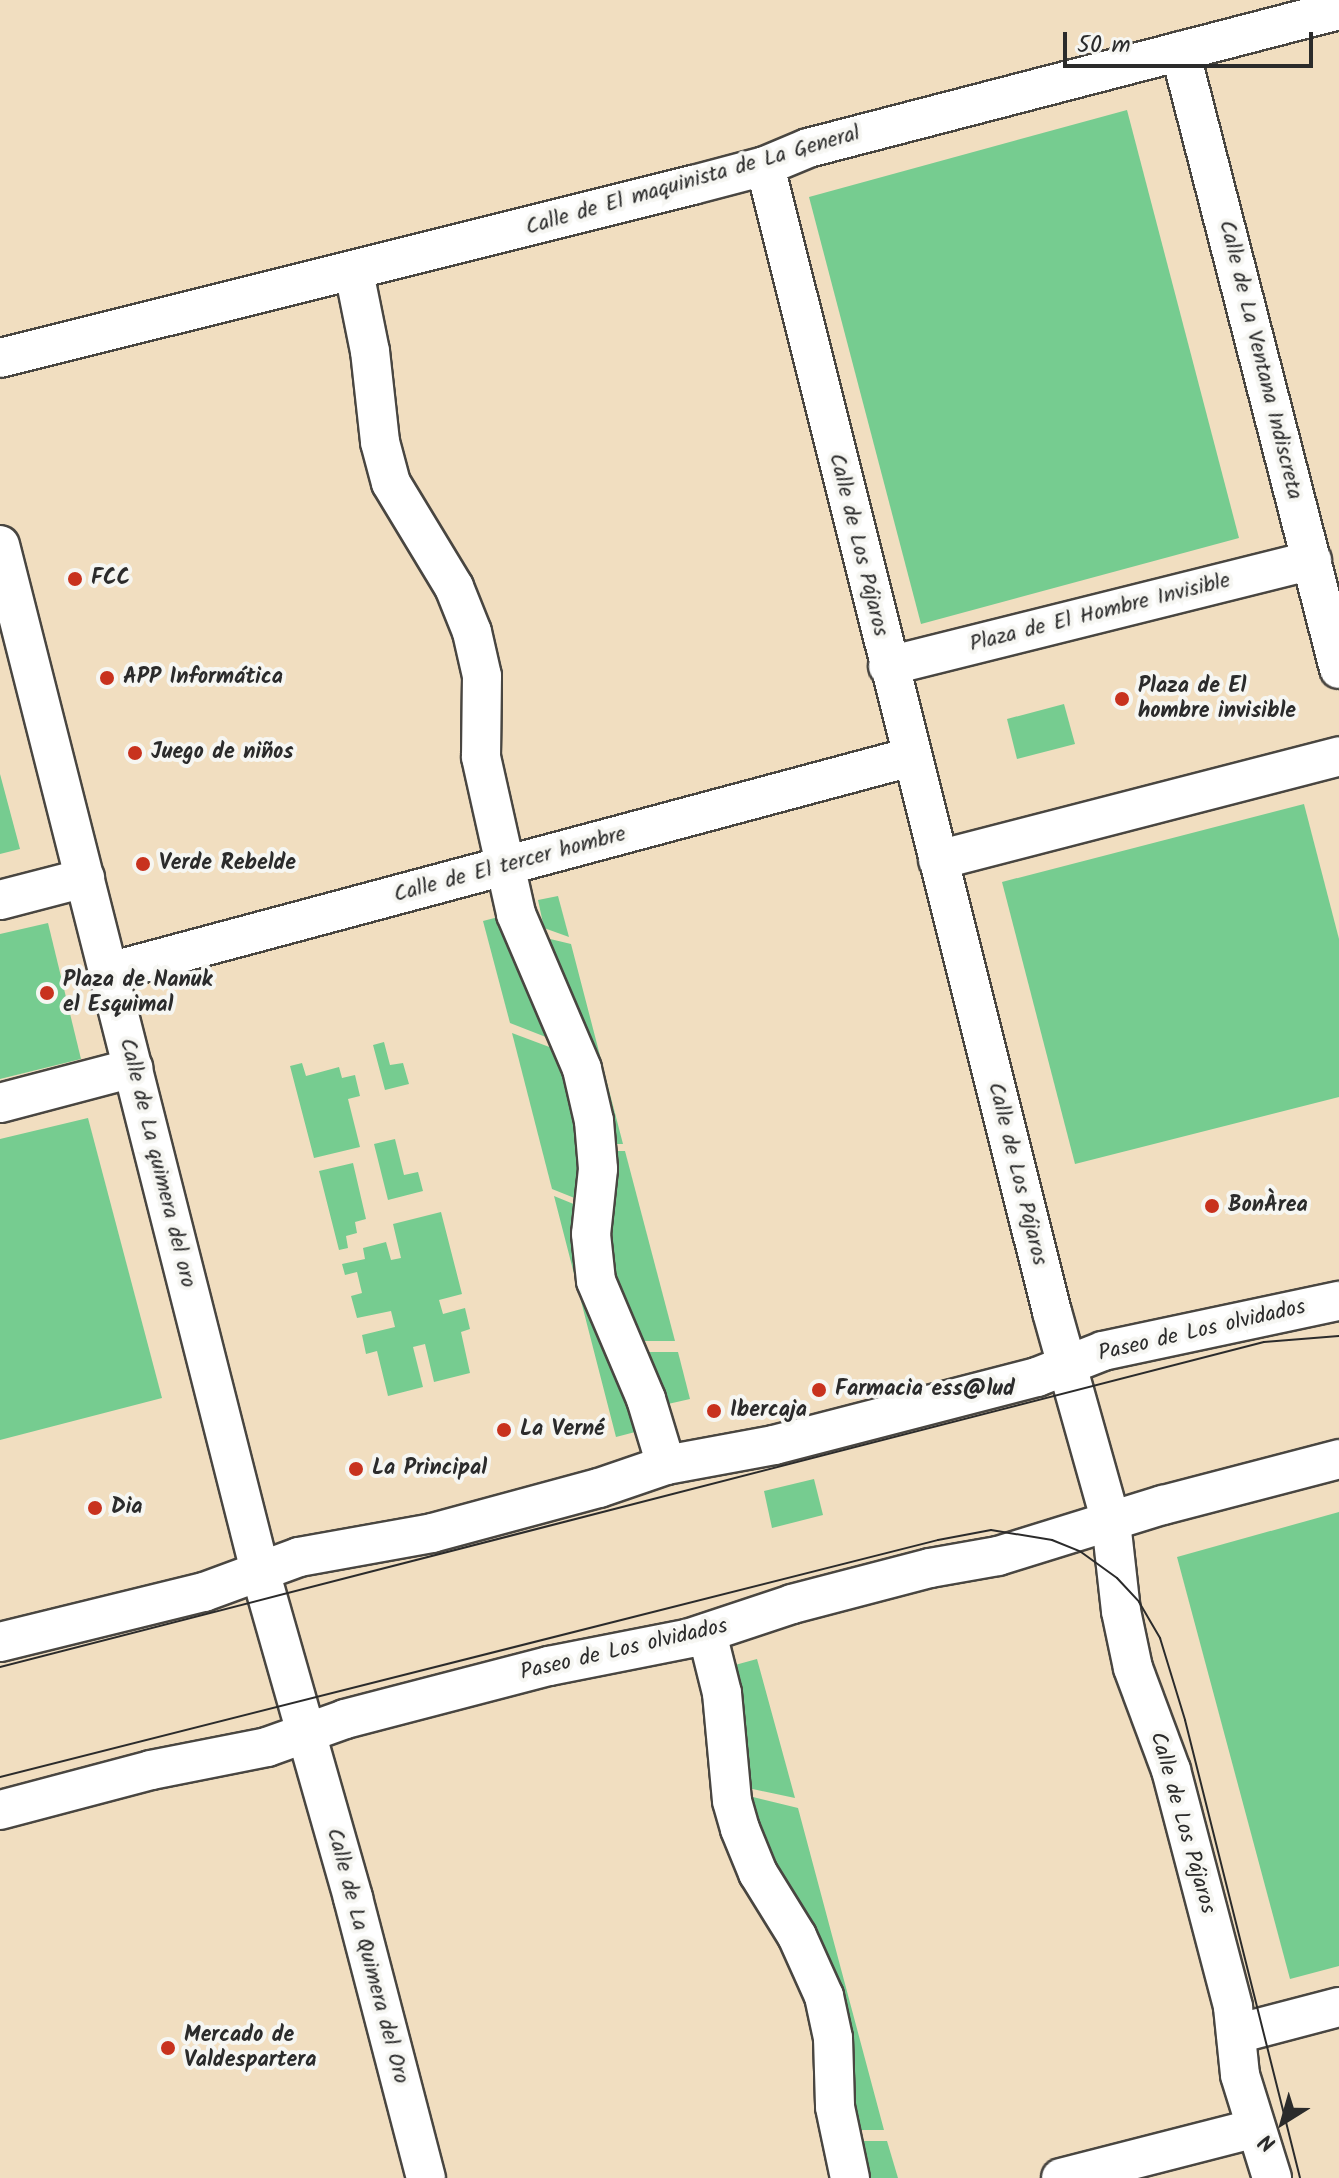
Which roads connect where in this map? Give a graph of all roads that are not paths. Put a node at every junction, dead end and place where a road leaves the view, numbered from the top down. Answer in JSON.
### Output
{"nodes":[{"id":1,"x":1339,"y":10,"type":"edge"},
{"id":2,"x":1180,"y":51,"type":"junction"},
{"id":3,"x":765,"y":166,"type":"junction"},
{"id":4,"x":354,"y":272,"type":"junction"},
{"id":5,"x":0,"y":358,"type":"edge"},
{"id":6,"x":0,"y":545,"type":"edge"},
{"id":7,"x":1312,"y":560,"type":"junction"},
{"id":8,"x":1338,"y":659,"type":"edge"},
{"id":9,"x":888,"y":666,"type":"junction"},
{"id":10,"x":1339,"y":756,"type":"edge"},
{"id":11,"x":911,"y":757,"type":"junction"},
{"id":12,"x":938,"y":860,"type":"junction"},
{"id":13,"x":504,"y":866,"type":"junction"},
{"id":14,"x":85,"y":878,"type":"junction"},
{"id":15,"x":0,"y":900,"type":"edge"},
{"id":16,"x":109,"y":972,"type":"junction"},
{"id":17,"x":133,"y":1068,"type":"junction"},
{"id":18,"x":0,"y":1103,"type":"edge"},
{"id":19,"x":1339,"y":1301,"type":"edge"},
{"id":20,"x":1068,"y":1365,"type":"junction"},
{"id":21,"x":1339,"y":1459,"type":"edge"},
{"id":22,"x":666,"y":1465,"type":"junction"},
{"id":23,"x":1111,"y":1522,"type":"junction"},
{"id":24,"x":260,"y":1571,"type":"junction"},
{"id":25,"x":707,"y":1633,"type":"junction"},
{"id":26,"x":0,"y":1642,"type":"edge"},
{"id":27,"x":307,"y":1733,"type":"junction"},
{"id":28,"x":0,"y":1810,"type":"edge"},
{"id":29,"x":1339,"y":2007,"type":"edge"},
{"id":30,"x":1236,"y":2034,"type":"junction"},
{"id":31,"x":1256,"y":2128,"type":"junction"},
{"id":32,"x":426,"y":2178,"type":"edge"},
{"id":33,"x":850,"y":2178,"type":"edge"},
{"id":34,"x":1061,"y":2178,"type":"edge"},
{"id":35,"x":1272,"y":2178,"type":"edge"}],
"edges":[{"from":1,"to":2,"type":"street","name":"Calle de El maquinista de La General"},
{"from":2,"to":3,"type":"street","name":"Calle de El maquinista de La General"},
{"from":2,"to":7,"type":"street","name":"Calle de La Ventana Indiscreta"},
{"from":3,"to":4,"type":"street","name":"Calle de El maquinista de La General"},
{"from":3,"to":9,"type":"street","name":"Calle de Los Pájaros"},
{"from":4,"to":5,"type":"street","name":"Calle de El maquinista de La General"},
{"from":4,"to":13,"type":"street"},
{"from":6,"to":14,"type":"street","name":"Calle de La quimera del oro"},
{"from":7,"to":8,"type":"street","name":"Calle de La Ventana Indiscreta"},
{"from":7,"to":9,"type":"street","name":"Plaza de El Hombre Invisible"},
{"from":9,"to":11,"type":"street","name":"Calle de Los Pájaros"},
{"from":10,"to":12,"type":"street"},
{"from":11,"to":12,"type":"street","name":"Calle de Los Pájaros"},
{"from":11,"to":13,"type":"street","name":"Calle de El tercer hombre"},
{"from":12,"to":20,"type":"street","name":"Calle de Los Pájaros"},
{"from":13,"to":16,"type":"street","name":"Calle de El tercer hombre"},
{"from":13,"to":22,"type":"street"},
{"from":14,"to":15,"type":"street"},
{"from":14,"to":16,"type":"street","name":"Calle de La quimera del oro"},
{"from":16,"to":17,"type":"street","name":"Calle de La quimera del oro"},
{"from":17,"to":18,"type":"street"},
{"from":17,"to":24,"type":"street","name":"Calle de La quimera del oro"},
{"from":19,"to":20,"type":"street","name":"Paseo de Los olvidados"},
{"from":20,"to":22,"type":"street","name":"Paseo de Los olvidados"},
{"from":20,"to":23,"type":"street","name":"Calle de Los Pájaros"},
{"from":21,"to":23,"type":"street","name":"Paseo de Los olvidados"},
{"from":22,"to":24,"type":"street","name":"Paseo de Los olvidados"},
{"from":23,"to":25,"type":"street","name":"Paseo de Los olvidados"},
{"from":23,"to":30,"type":"street","name":"Calle de Los Pájaros"},
{"from":24,"to":26,"type":"street","name":"Paseo de Los olvidados"},
{"from":24,"to":27,"type":"street","name":"Calle de La quimera del oro"},
{"from":25,"to":27,"type":"street","name":"Paseo de Los olvidados"},
{"from":25,"to":33,"type":"street"},
{"from":27,"to":28,"type":"street","name":"Paseo de Los olvidados"},
{"from":27,"to":32,"type":"street","name":"Calle de La Quimera del Oro"},
{"from":29,"to":30,"type":"street"},
{"from":30,"to":31,"type":"street","name":"Calle de Los Pájaros"},
{"from":31,"to":34,"type":"street"},
{"from":31,"to":35,"type":"street","name":"Calle de Los Pájaros"}]}
